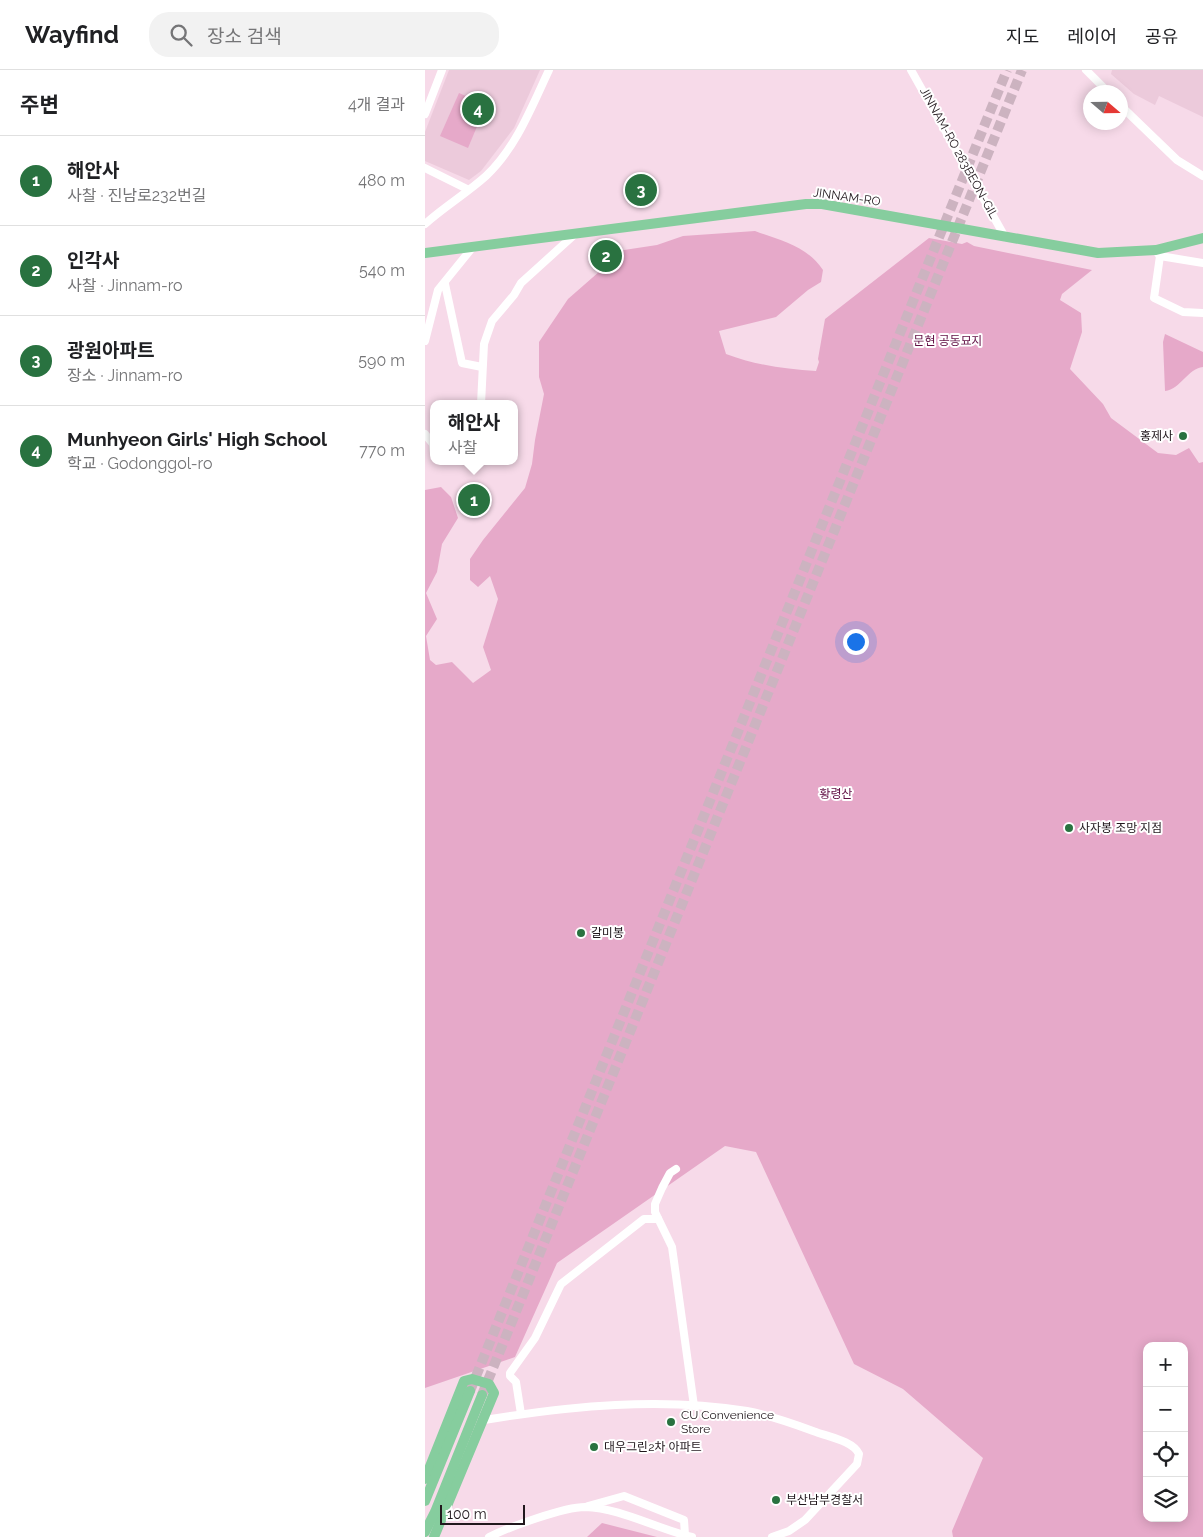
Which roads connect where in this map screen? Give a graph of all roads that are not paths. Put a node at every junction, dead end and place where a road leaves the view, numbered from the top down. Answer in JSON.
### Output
{"nodes":[{"id":1,"x":442,"y":70,"type":"edge"},
{"id":2,"x":549,"y":70,"type":"edge"},
{"id":3,"x":911,"y":70,"type":"edge"},
{"id":4,"x":1086,"y":70,"type":"edge"},
{"id":5,"x":1101,"y":85,"type":"edge"},
{"id":6,"x":1128,"y":113,"type":"edge"},
{"id":7,"x":425,"y":114,"type":"edge"},
{"id":8,"x":425,"y":168,"type":"edge"},
{"id":9,"x":1203,"y":176,"type":"edge"},
{"id":10,"x":467,"y":189,"type":"junction"},
{"id":11,"x":425,"y":224,"type":"edge"},
{"id":12,"x":574,"y":235,"type":"junction"},
{"id":13,"x":1005,"y":237,"type":"junction"},
{"id":14,"x":1203,"y":238,"type":"edge"},
{"id":15,"x":472,"y":248,"type":"junction"},
{"id":16,"x":425,"y":253,"type":"edge"},
{"id":17,"x":1158,"y":253,"type":"junction"},
{"id":18,"x":1203,"y":263,"type":"edge"},
{"id":19,"x":445,"y":284,"type":"junction"},
{"id":20,"x":1203,"y":313,"type":"edge"},
{"id":21,"x":427,"y":319,"type":"edge"},
{"id":22,"x":425,"y":341,"type":"edge"},
{"id":23,"x":482,"y":367,"type":"junction"},
{"id":24,"x":481,"y":400,"type":"edge"},
{"id":25,"x":676,"y":1168,"type":"dead end"},
{"id":26,"x":658,"y":1218,"type":"junction"},
{"id":27,"x":470,"y":1391,"type":"tunnel mouth"},
{"id":28,"x":482,"y":1395,"type":"tunnel mouth"},
{"id":29,"x":695,"y":1406,"type":"junction"},
{"id":30,"x":521,"y":1414,"type":"junction"},
{"id":31,"x":484,"y":1420,"type":"junction"},
{"id":32,"x":425,"y":1479,"type":"edge"},
{"id":33,"x":425,"y":1501,"type":"edge"},
{"id":34,"x":583,"y":1507,"type":"junction"},
{"id":35,"x":425,"y":1532,"type":"edge"},
{"id":36,"x":689,"y":1536,"type":"edge"},
{"id":37,"x":434,"y":1537,"type":"edge"},
{"id":38,"x":489,"y":1537,"type":"edge"},
{"id":39,"x":772,"y":1537,"type":"edge"}],
"edges":[{"from":1,"to":7,"type":"street"},
{"from":2,"to":10,"type":"street"},
{"from":3,"to":13,"type":"street","name":"JINNAM-RO 283BEON-GIL"},
{"from":4,"to":5,"type":"street"},
{"from":6,"to":9,"type":"street"},
{"from":8,"to":10,"type":"street"},
{"from":10,"to":11,"type":"street"},
{"from":12,"to":13,"type":"main road","name":"JINNAM-RO"},
{"from":12,"to":15,"type":"main road","name":"JINNAM-RO"},
{"from":12,"to":23,"type":"street"},
{"from":13,"to":17,"type":"main road","name":"JINNAM-RO"},
{"from":14,"to":17,"type":"main road","name":"JINNAM-RO"},
{"from":15,"to":16,"type":"main road","name":"JINNAM-RO"},
{"from":15,"to":19,"type":"street"},
{"from":17,"to":18,"type":"street"},
{"from":17,"to":20,"type":"street"},
{"from":19,"to":21,"type":"street"},
{"from":19,"to":23,"type":"street"},
{"from":21,"to":22,"type":"street"},
{"from":23,"to":24,"type":"street"},
{"from":25,"to":26,"type":"street"},
{"from":26,"to":29,"type":"street"},
{"from":26,"to":30,"type":"street"},
{"from":27,"to":33,"type":"main road"},
{"from":28,"to":35,"type":"main road"},
{"from":29,"to":30,"type":"street"},
{"from":29,"to":39,"type":"street"},
{"from":30,"to":31,"type":"street"},
{"from":31,"to":32,"type":"main road"},
{"from":31,"to":37,"type":"main road"},
{"from":34,"to":36,"type":"street"},
{"from":34,"to":36,"type":"street"},
{"from":34,"to":38,"type":"street"}]}
